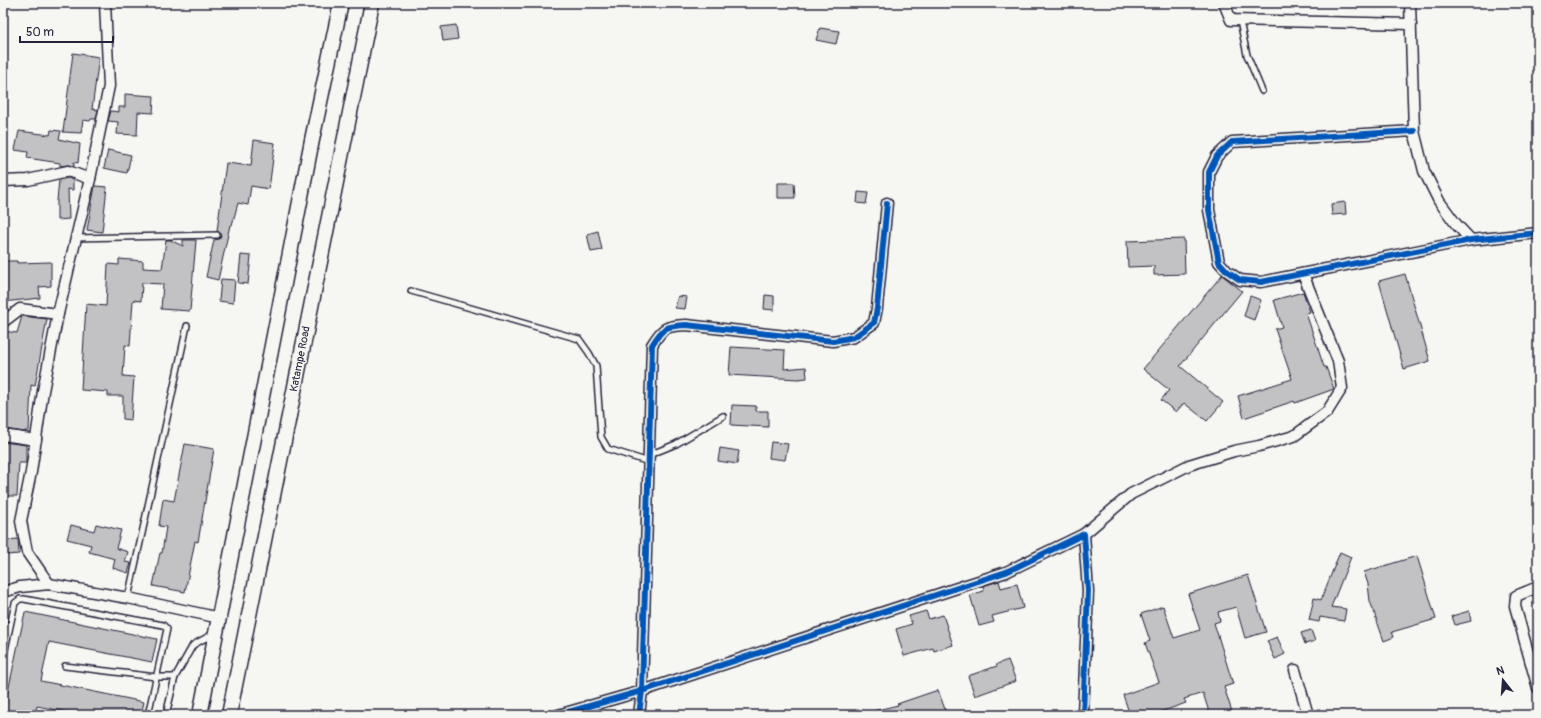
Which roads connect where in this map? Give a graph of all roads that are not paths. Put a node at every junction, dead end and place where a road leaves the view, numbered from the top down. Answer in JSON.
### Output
{"nodes":[{"id":1,"x":105,"y":3,"type":"edge"},
{"id":2,"x":341,"y":3,"type":"edge"},
{"id":3,"x":372,"y":3,"type":"edge"},
{"id":4,"x":1224,"y":3,"type":"edge"},
{"id":5,"x":1410,"y":3,"type":"edge"},
{"id":6,"x":1240,"y":21,"type":"junction"},
{"id":7,"x":1411,"y":24,"type":"junction"},
{"id":8,"x":1262,"y":91,"type":"dead end"},
{"id":9,"x":1414,"y":131,"type":"junction"},
{"id":10,"x":90,"y":179,"type":"junction"},
{"id":11,"x":3,"y":181,"type":"edge"},
{"id":12,"x":887,"y":203,"type":"dead end"},
{"id":13,"x":1538,"y":233,"type":"edge"},
{"id":14,"x":217,"y":235,"type":"dead end"},
{"id":15,"x":75,"y":238,"type":"junction"},
{"id":16,"x":1471,"y":240,"type":"junction"},
{"id":17,"x":1303,"y":274,"type":"junction"},
{"id":18,"x":411,"y":291,"type":"dead end"},
{"id":19,"x":58,"y":314,"type":"junction"},
{"id":20,"x":3,"y":322,"type":"edge"},
{"id":21,"x":186,"y":326,"type":"dead end"},
{"id":22,"x":723,"y":416,"type":"dead end"},
{"id":23,"x":3,"y":434,"type":"edge"},
{"id":24,"x":36,"y":440,"type":"junction"},
{"id":25,"x":649,"y":458,"type":"junction"},
{"id":26,"x":1084,"y":534,"type":"junction"},
{"id":27,"x":49,"y":584,"type":"junction"},
{"id":28,"x":1538,"y":587,"type":"edge"},
{"id":29,"x":3,"y":592,"type":"edge"},
{"id":30,"x":128,"y":598,"type":"junction"},
{"id":31,"x":218,"y":624,"type":"junction"},
{"id":32,"x":3,"y":660,"type":"edge"},
{"id":33,"x":65,"y":666,"type":"dead end"},
{"id":34,"x":1295,"y":670,"type":"dead end"},
{"id":35,"x":156,"y":677,"type":"junction"},
{"id":36,"x":175,"y":677,"type":"junction"},
{"id":37,"x":1538,"y":688,"type":"edge"},
{"id":38,"x":642,"y":691,"type":"junction"},
{"id":39,"x":590,"y":710,"type":"edge"},
{"id":40,"x":148,"y":715,"type":"edge"},
{"id":41,"x":166,"y":715,"type":"edge"},
{"id":42,"x":200,"y":715,"type":"edge"},
{"id":43,"x":229,"y":715,"type":"edge"},
{"id":44,"x":558,"y":715,"type":"edge"},
{"id":45,"x":639,"y":715,"type":"edge"},
{"id":46,"x":1083,"y":715,"type":"edge"},
{"id":47,"x":1308,"y":715,"type":"edge"}],
"edges":[{"from":1,"to":10,"type":"street"},
{"from":2,"to":31,"type":"main road"},
{"from":3,"to":43,"type":"main road","name":"Katampe Road"},
{"from":4,"to":6,"type":"street"},
{"from":5,"to":7,"type":"street"},
{"from":6,"to":7,"type":"street"},
{"from":6,"to":8,"type":"lane"},
{"from":7,"to":9,"type":"street"},
{"from":9,"to":16,"type":"street"},
{"from":9,"to":17,"type":"street"},
{"from":10,"to":11,"type":"street"},
{"from":10,"to":15,"type":"street"},
{"from":12,"to":25,"type":"street"},
{"from":13,"to":16,"type":"street"},
{"from":14,"to":15,"type":"lane"},
{"from":15,"to":19,"type":"street"},
{"from":16,"to":17,"type":"street"},
{"from":17,"to":26,"type":"street"},
{"from":18,"to":25,"type":"lane"},
{"from":19,"to":20,"type":"street"},
{"from":19,"to":24,"type":"street"},
{"from":21,"to":30,"type":"lane"},
{"from":22,"to":25,"type":"lane"},
{"from":23,"to":24,"type":"street"},
{"from":24,"to":27,"type":"street"},
{"from":25,"to":38,"type":"street"},
{"from":26,"to":38,"type":"street"},
{"from":26,"to":46,"type":"street"},
{"from":27,"to":29,"type":"street"},
{"from":27,"to":30,"type":"street"},
{"from":28,"to":37,"type":"street"},
{"from":30,"to":31,"type":"street"},
{"from":31,"to":36,"type":"lane"},
{"from":31,"to":42,"type":"main road"},
{"from":32,"to":35,"type":"lane"},
{"from":33,"to":35,"type":"lane"},
{"from":34,"to":47,"type":"street"},
{"from":35,"to":36,"type":"lane"},
{"from":35,"to":40,"type":"lane"},
{"from":36,"to":41,"type":"lane"},
{"from":38,"to":39,"type":"street"},
{"from":38,"to":45,"type":"street"},
{"from":39,"to":44,"type":"street"}]}
